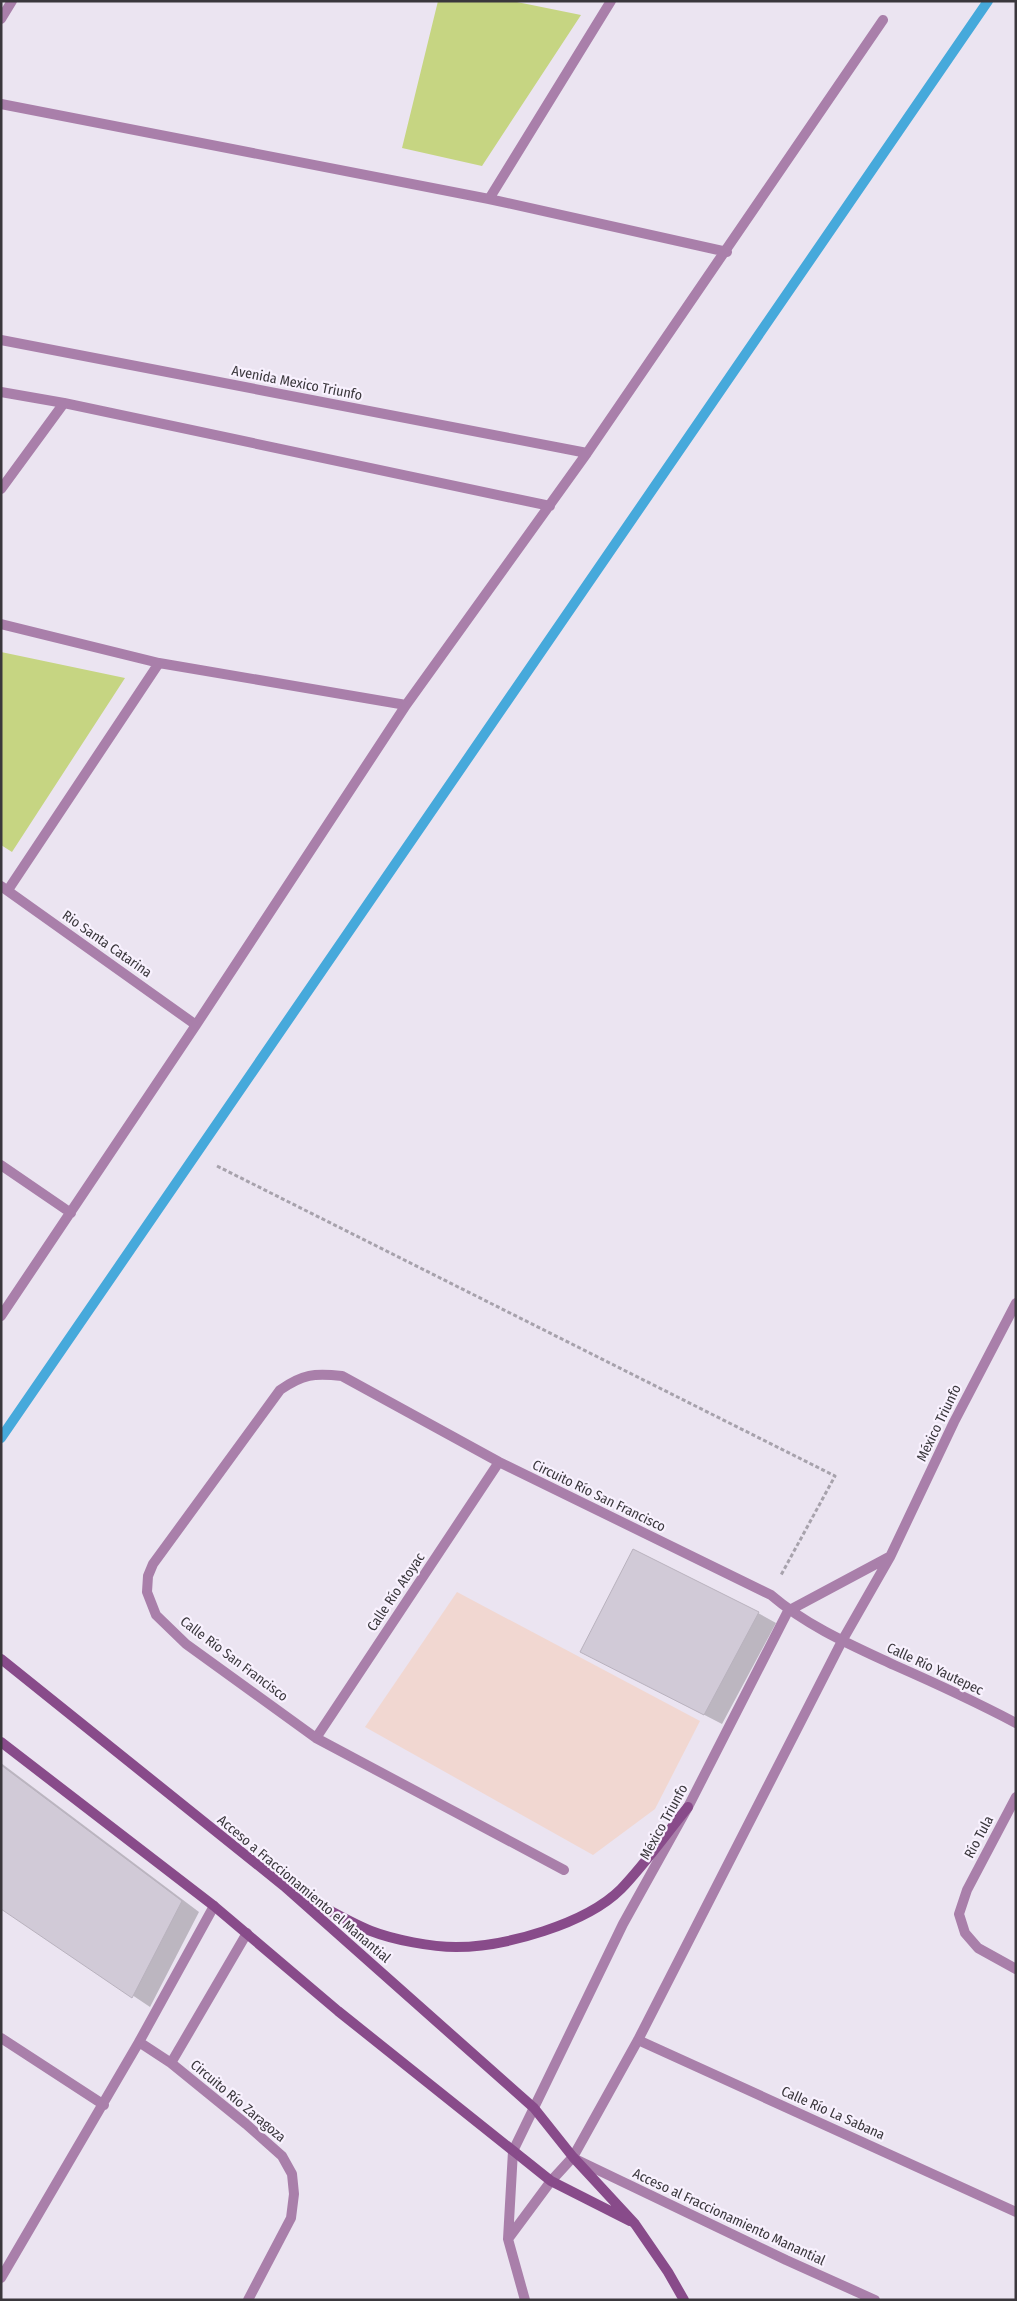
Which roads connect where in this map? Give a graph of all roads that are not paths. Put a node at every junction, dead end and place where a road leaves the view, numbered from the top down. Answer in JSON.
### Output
{"nodes":[{"id":1,"x":12,"y":1,"type":"edge"},
{"id":2,"x":611,"y":1,"type":"edge"},
{"id":3,"x":1,"y":19,"type":"edge"},
{"id":4,"x":883,"y":20,"type":"dead end"},
{"id":5,"x":1,"y":104,"type":"edge"},
{"id":6,"x":489,"y":199,"type":"junction"},
{"id":7,"x":727,"y":252,"type":"junction"},
{"id":8,"x":1,"y":340,"type":"edge"},
{"id":9,"x":1,"y":392,"type":"edge"},
{"id":10,"x":64,"y":403,"type":"junction"},
{"id":11,"x":587,"y":453,"type":"junction"},
{"id":12,"x":1,"y":489,"type":"edge"},
{"id":13,"x":550,"y":506,"type":"junction"},
{"id":14,"x":1,"y":624,"type":"edge"},
{"id":15,"x":159,"y":663,"type":"junction"},
{"id":16,"x":406,"y":705,"type":"junction"},
{"id":17,"x":4,"y":888,"type":"edge"},
{"id":18,"x":196,"y":1025,"type":"junction"},
{"id":19,"x":1,"y":1165,"type":"edge"},
{"id":20,"x":71,"y":1213,"type":"junction"},
{"id":21,"x":1016,"y":1303,"type":"edge"},
{"id":22,"x":1,"y":1316,"type":"edge"},
{"id":23,"x":342,"y":1376,"type":"joint"},
{"id":24,"x":499,"y":1462,"type":"junction"},
{"id":25,"x":890,"y":1557,"type":"junction"},
{"id":26,"x":788,"y":1611,"type":"junction"},
{"id":27,"x":842,"y":1641,"type":"junction"},
{"id":28,"x":1,"y":1659,"type":"edge"},
{"id":29,"x":1016,"y":1722,"type":"edge"},
{"id":30,"x":316,"y":1738,"type":"junction"},
{"id":31,"x":1,"y":1742,"type":"edge"},
{"id":32,"x":1016,"y":1797,"type":"edge"},
{"id":33,"x":688,"y":1807,"type":"junction"},
{"id":34,"x":564,"y":1870,"type":"dead end"},
{"id":35,"x":284,"y":1886,"type":"junction"},
{"id":36,"x":214,"y":1906,"type":"junction"},
{"id":37,"x":247,"y":1933,"type":"junction"},
{"id":38,"x":1016,"y":1969,"type":"edge"},
{"id":39,"x":1,"y":2038,"type":"edge"},
{"id":40,"x":638,"y":2040,"type":"junction"},
{"id":41,"x":139,"y":2042,"type":"junction"},
{"id":42,"x":171,"y":2063,"type":"junction"},
{"id":43,"x":104,"y":2105,"type":"junction"},
{"id":44,"x":534,"y":2108,"type":"junction"},
{"id":45,"x":513,"y":2151,"type":"junction"},
{"id":46,"x":573,"y":2157,"type":"junction"},
{"id":47,"x":552,"y":2181,"type":"junction"},
{"id":48,"x":1016,"y":2212,"type":"edge"},
{"id":49,"x":635,"y":2224,"type":"junction"},
{"id":50,"x":508,"y":2239,"type":"junction"},
{"id":51,"x":1,"y":2278,"type":"edge"},
{"id":52,"x":248,"y":2300,"type":"edge"},
{"id":53,"x":525,"y":2300,"type":"edge"},
{"id":54,"x":684,"y":2300,"type":"edge"},
{"id":55,"x":875,"y":2300,"type":"edge"}],
"edges":[{"from":1,"to":3,"type":"street"},
{"from":2,"to":6,"type":"street"},
{"from":4,"to":7,"type":"street"},
{"from":5,"to":6,"type":"street"},
{"from":6,"to":7,"type":"street"},
{"from":7,"to":11,"type":"street"},
{"from":8,"to":11,"type":"street","name":"Avenida Mexico Triunfo"},
{"from":9,"to":10,"type":"street"},
{"from":10,"to":12,"type":"street"},
{"from":10,"to":13,"type":"street"},
{"from":11,"to":13,"type":"street"},
{"from":13,"to":16,"type":"street"},
{"from":14,"to":15,"type":"street"},
{"from":15,"to":16,"type":"street"},
{"from":15,"to":17,"type":"street"},
{"from":16,"to":18,"type":"street"},
{"from":17,"to":18,"type":"street","name":"Rio Santa Catarina"},
{"from":18,"to":20,"type":"street"},
{"from":19,"to":20,"type":"street"},
{"from":20,"to":22,"type":"street"},
{"from":21,"to":25,"type":"street","name":"México Triunfo"},
{"from":23,"to":24,"type":"street","name":"Circuito Río San Francisco"},
{"from":23,"to":30,"type":"street","name":"Calle Río San Francisco"},
{"from":24,"to":26,"type":"street","name":"Circuito Río San Francisco"},
{"from":24,"to":30,"type":"street","name":"Calle Río Atoyac"},
{"from":25,"to":26,"type":"street"},
{"from":25,"to":27,"type":"street","name":"México Triunfo"},
{"from":26,"to":27,"type":"street","name":"Circuito Río San Francisco"},
{"from":26,"to":33,"type":"street","name":"México Triunfo"},
{"from":27,"to":29,"type":"street","name":"Calle Río Yautepec"},
{"from":27,"to":40,"type":"street","name":"México Triunfo"},
{"from":28,"to":35,"type":"main road","name":"Acceso a Fraccionamiento el Manantial"},
{"from":30,"to":34,"type":"street","name":"Calle Río San Francisco"},
{"from":31,"to":36,"type":"main road"},
{"from":32,"to":38,"type":"street","name":"Río Tula"},
{"from":33,"to":35,"type":"main road"},
{"from":33,"to":44,"type":"street","name":"México Triunfo"},
{"from":35,"to":44,"type":"main road","name":"Acceso a Fraccionamiento el Manantial"},
{"from":36,"to":37,"type":"main road"},
{"from":36,"to":41,"type":"street"},
{"from":37,"to":42,"type":"street","name":"Circuito Río Zaragoza"},
{"from":37,"to":45,"type":"main road"},
{"from":39,"to":43,"type":"street"},
{"from":40,"to":46,"type":"street","name":"México Triunfo"},
{"from":40,"to":48,"type":"street","name":"Calle Río La Sabana"},
{"from":41,"to":42,"type":"street","name":"Circuito Río Zaragoza"},
{"from":41,"to":43,"type":"street"},
{"from":42,"to":52,"type":"street","name":"Circuito Río Zaragoza"},
{"from":43,"to":51,"type":"street"},
{"from":44,"to":45,"type":"street","name":"México Triunfo"},
{"from":44,"to":46,"type":"main road","name":"Acceso a Fraccionamiento el Manantial"},
{"from":45,"to":47,"type":"main road"},
{"from":45,"to":50,"type":"street"},
{"from":46,"to":47,"type":"street","name":"México Triunfo"},
{"from":46,"to":49,"type":"main road","name":"Acceso a Fraccionamiento el Manantial"},
{"from":46,"to":55,"type":"street","name":"Acceso al Fraccionamiento Manantial"},
{"from":47,"to":49,"type":"main road"},
{"from":47,"to":50,"type":"street","name":"México Triunfo"},
{"from":49,"to":54,"type":"main road","name":"Acceso a Fraccionamiento el Manantial"},
{"from":50,"to":53,"type":"street"}]}
